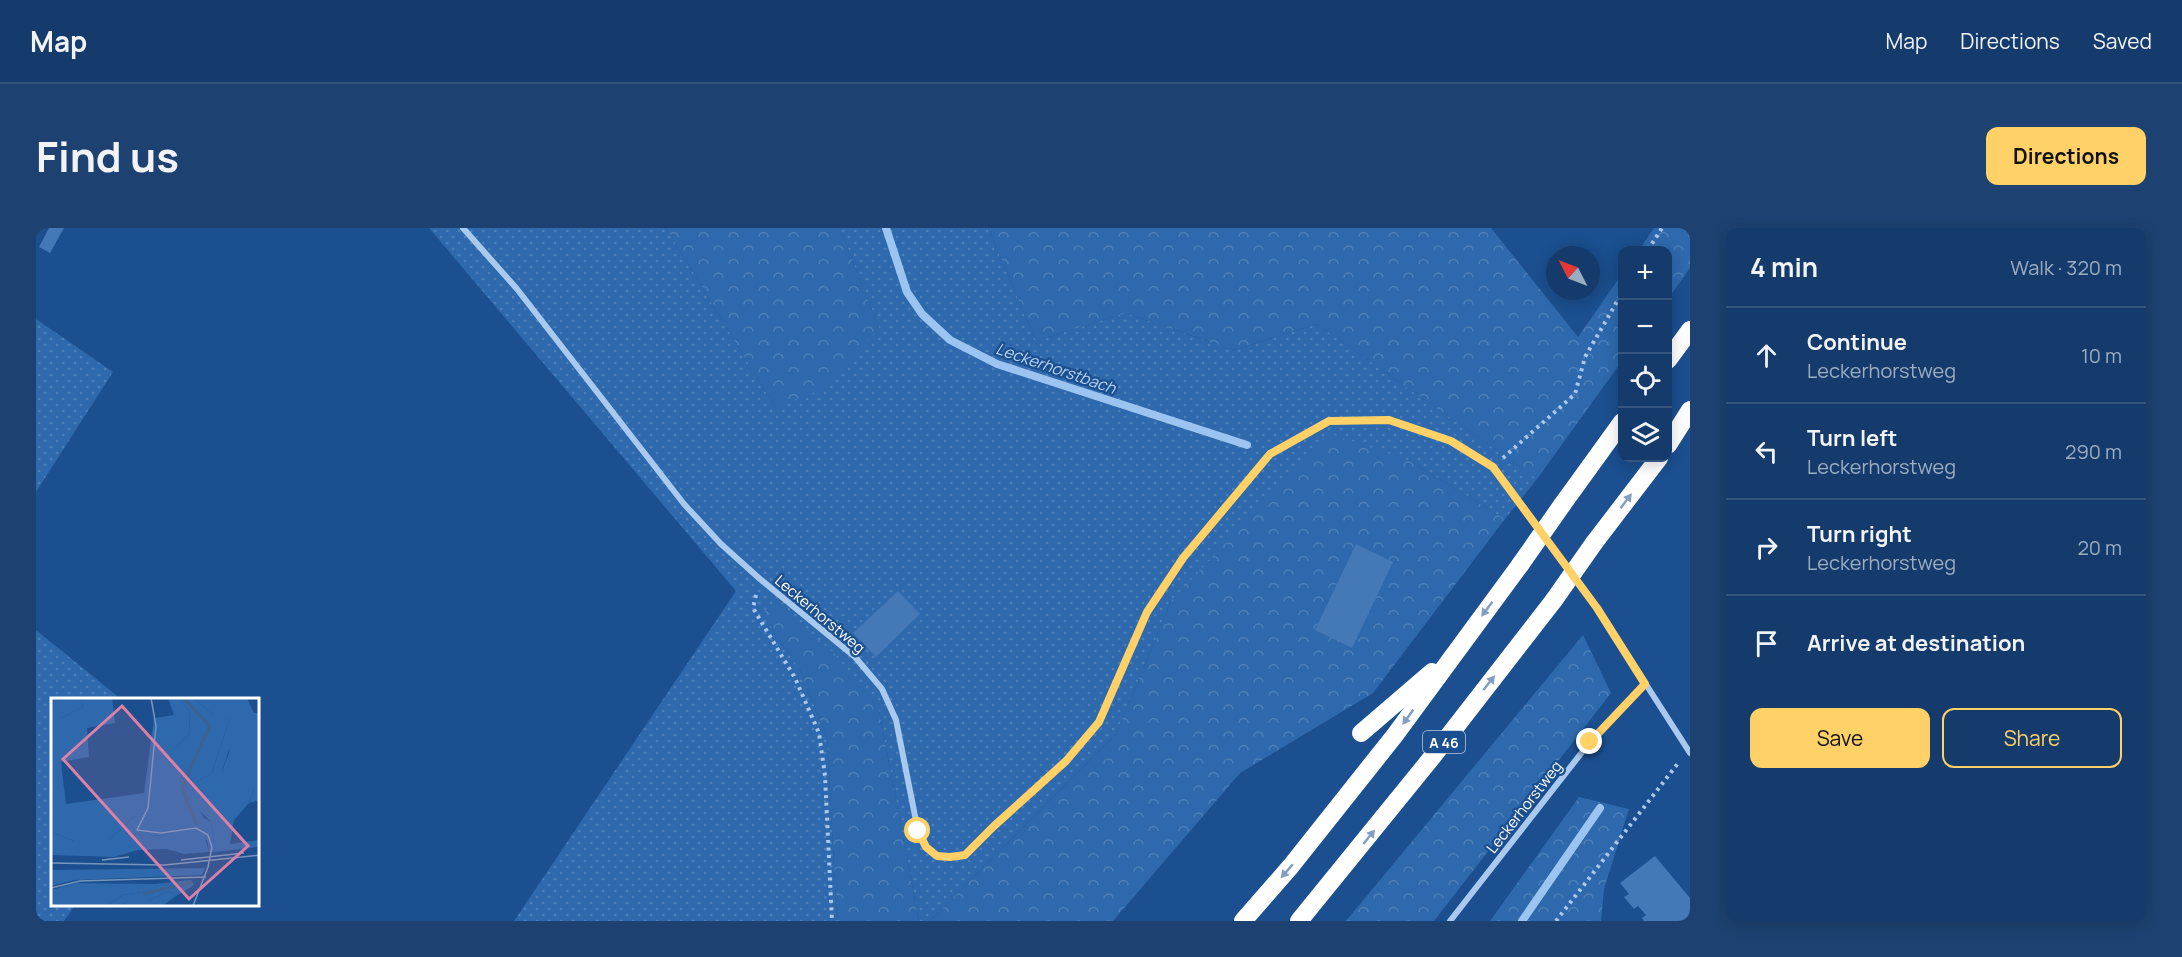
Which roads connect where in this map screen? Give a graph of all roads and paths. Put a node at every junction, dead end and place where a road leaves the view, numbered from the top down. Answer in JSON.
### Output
{"nodes":[{"id":1,"x":463,"y":228,"type":"edge"},
{"id":2,"x":1662,"y":228,"type":"edge"},
{"id":3,"x":1651,"y":246,"type":"edge"},
{"id":4,"x":1619,"y":300,"type":"edge"},
{"id":5,"x":1690,"y":330,"type":"edge"},
{"id":6,"x":1672,"y":355,"type":"edge"},
{"id":7,"x":1690,"y":410,"type":"edge"},
{"id":8,"x":1690,"y":428,"type":"edge"},
{"id":9,"x":1618,"y":429,"type":"edge"},
{"id":10,"x":1672,"y":438,"type":"edge"},
{"id":11,"x":1672,"y":445,"type":"edge"},
{"id":12,"x":1656,"y":462,"type":"edge"},
{"id":13,"x":1493,"y":467,"type":"junction"},
{"id":14,"x":760,"y":579,"type":"junction"},
{"id":15,"x":1454,"y":653,"type":"junction"},
{"id":16,"x":1645,"y":684,"type":"junction"},
{"id":17,"x":1361,"y":733,"type":"dead end"},
{"id":18,"x":1690,"y":751,"type":"edge"},
{"id":19,"x":832,"y":921,"type":"edge"},
{"id":20,"x":1243,"y":921,"type":"edge"},
{"id":21,"x":1299,"y":921,"type":"edge"},
{"id":22,"x":1450,"y":921,"type":"edge"},
{"id":23,"x":1556,"y":921,"type":"edge"}],
"edges":[{"from":1,"to":14,"type":"street","name":"Leckerhorstweg"},
{"from":2,"to":3,"type":"path"},
{"from":4,"to":13,"type":"path"},
{"from":5,"to":6,"type":"highway"},
{"from":7,"to":10,"type":"highway","number":"A 46"},
{"from":8,"to":11,"type":"highway"},
{"from":9,"to":15,"type":"highway","number":"A 46","one_way":true,"bridge":true},
{"from":21,"to":12,"type":"highway","number":"A 46","one_way":true,"bridge":true},
{"from":13,"to":14,"type":"street","name":"Leckerhorstweg"},
{"from":13,"to":16,"type":"street","name":"Leckerhorstweg"},
{"from":14,"to":19,"type":"path"},
{"from":15,"to":17,"type":"highway"},
{"from":15,"to":20,"type":"highway","number":"A 46","one_way":true},
{"from":16,"to":18,"type":"street","name":"Leckerhorstweg"},
{"from":16,"to":22,"type":"street","name":"Leckerhorstweg"},
{"from":18,"to":23,"type":"path"}]}
